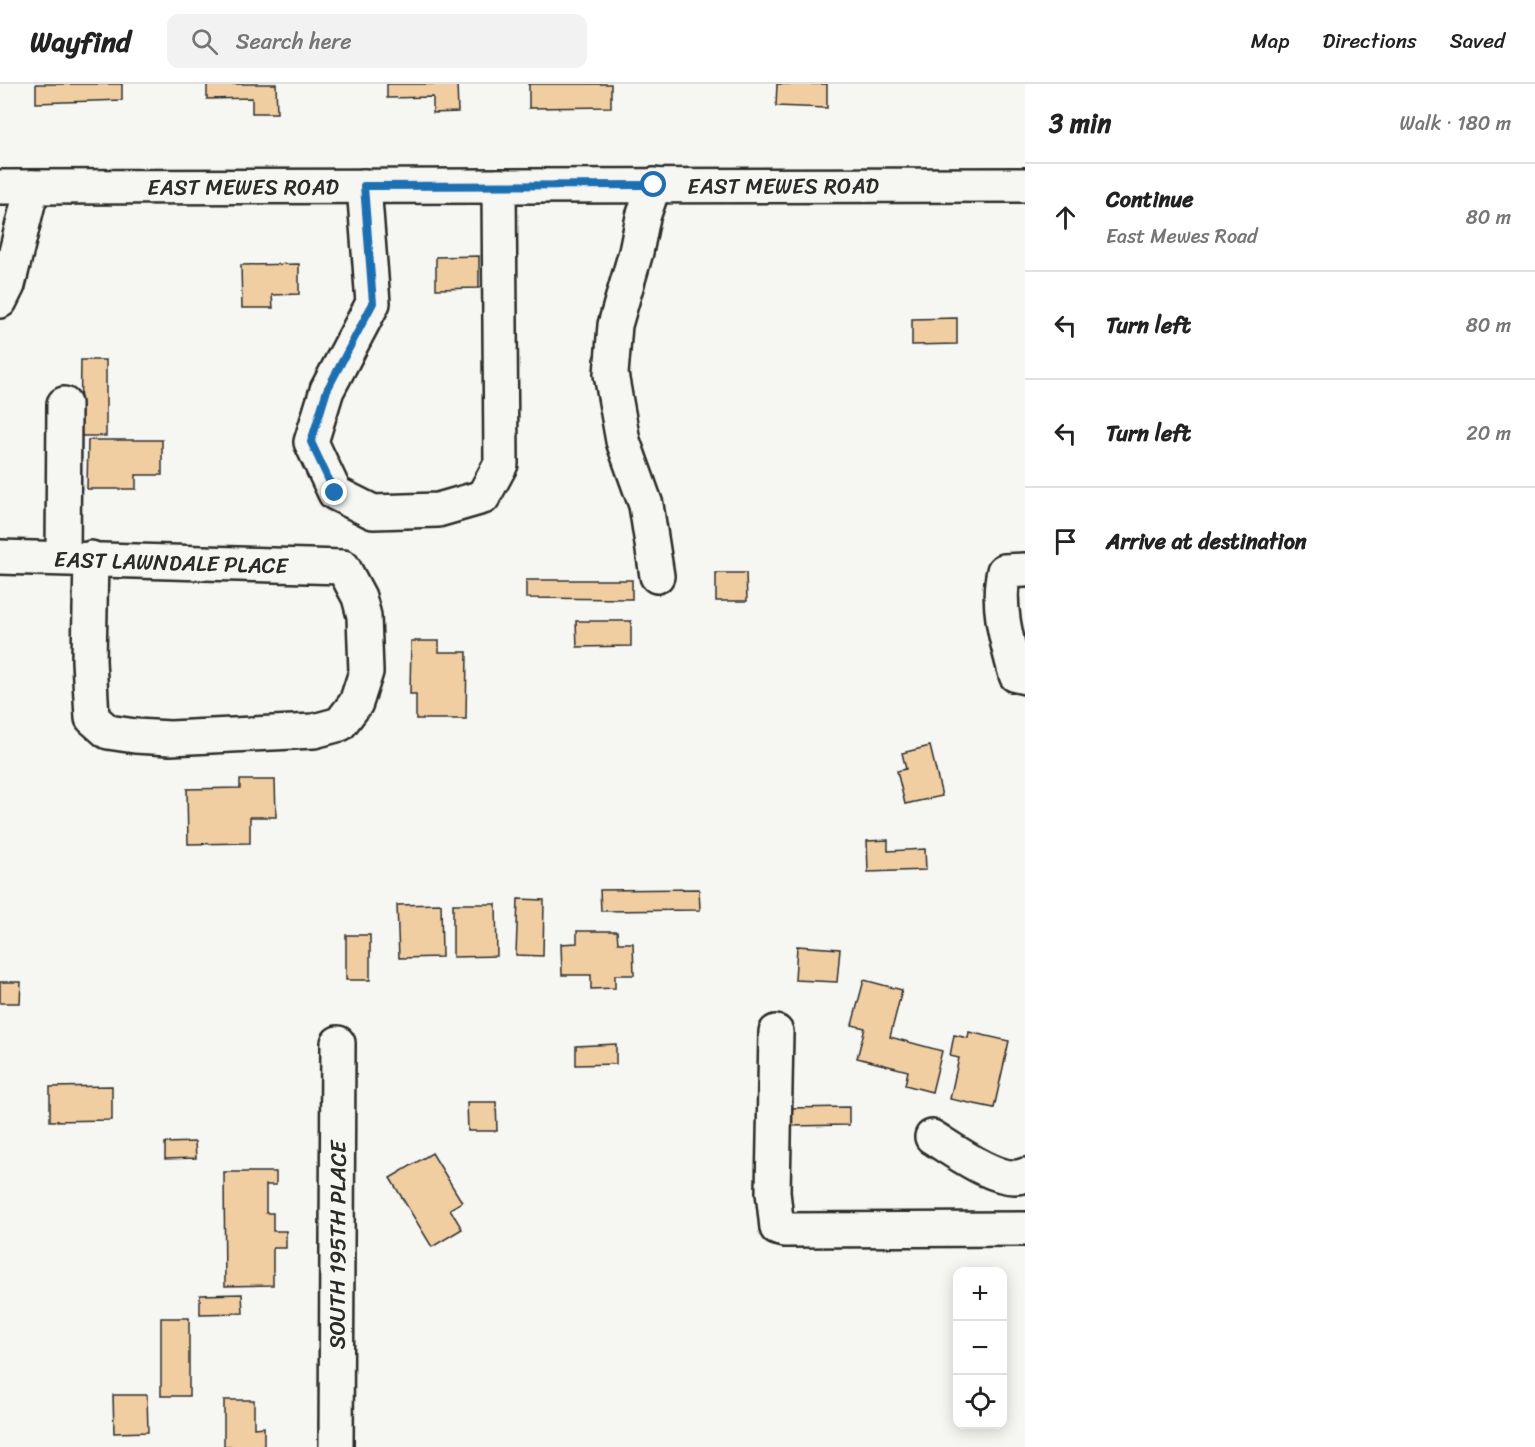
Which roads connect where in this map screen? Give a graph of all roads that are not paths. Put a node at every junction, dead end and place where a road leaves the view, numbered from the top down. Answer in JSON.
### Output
{"nodes":[{"id":1,"x":654,"y":185,"type":"junction"},
{"id":2,"x":1025,"y":185,"type":"edge"},
{"id":3,"x":364,"y":186,"type":"junction"},
{"id":4,"x":499,"y":186,"type":"junction"},
{"id":5,"x":16,"y":187,"type":"edge"},
{"id":6,"x":0,"y":301,"type":"edge"},
{"id":7,"x":64,"y":404,"type":"dead end"},
{"id":8,"x":0,"y":557,"type":"edge"},
{"id":9,"x":77,"y":558,"type":"junction"},
{"id":10,"x":1025,"y":570,"type":"edge"},
{"id":11,"x":657,"y":576,"type":"dead end"},
{"id":12,"x":1025,"y":677,"type":"edge"},
{"id":13,"x":776,"y":1032,"type":"dead end"},
{"id":14,"x":338,"y":1043,"type":"dead end"},
{"id":15,"x":932,"y":1137,"type":"dead end"},
{"id":16,"x":1025,"y":1175,"type":"edge"},
{"id":17,"x":1025,"y":1229,"type":"edge"},
{"id":18,"x":336,"y":1447,"type":"edge"}],
"edges":[{"from":1,"to":2,"type":"street","name":"EAST MEWES ROAD"},
{"from":1,"to":4,"type":"street","name":"EAST MEWES ROAD"},
{"from":1,"to":11,"type":"street"},
{"from":3,"to":4,"type":"street","name":"EAST MEWES ROAD"},
{"from":3,"to":4,"type":"street"},
{"from":3,"to":5,"type":"street","name":"EAST MEWES ROAD"},
{"from":5,"to":6,"type":"street"},
{"from":7,"to":9,"type":"street"},
{"from":8,"to":9,"type":"street","name":"EAST LAWNDALE PLACE"},
{"from":9,"to":9,"type":"street","name":"EAST LAWNDALE PLACE"},
{"from":10,"to":12,"type":"street"},
{"from":13,"to":17,"type":"street"},
{"from":14,"to":18,"type":"street","name":"SOUTH 195TH PLACE"},
{"from":15,"to":16,"type":"street"}]}
